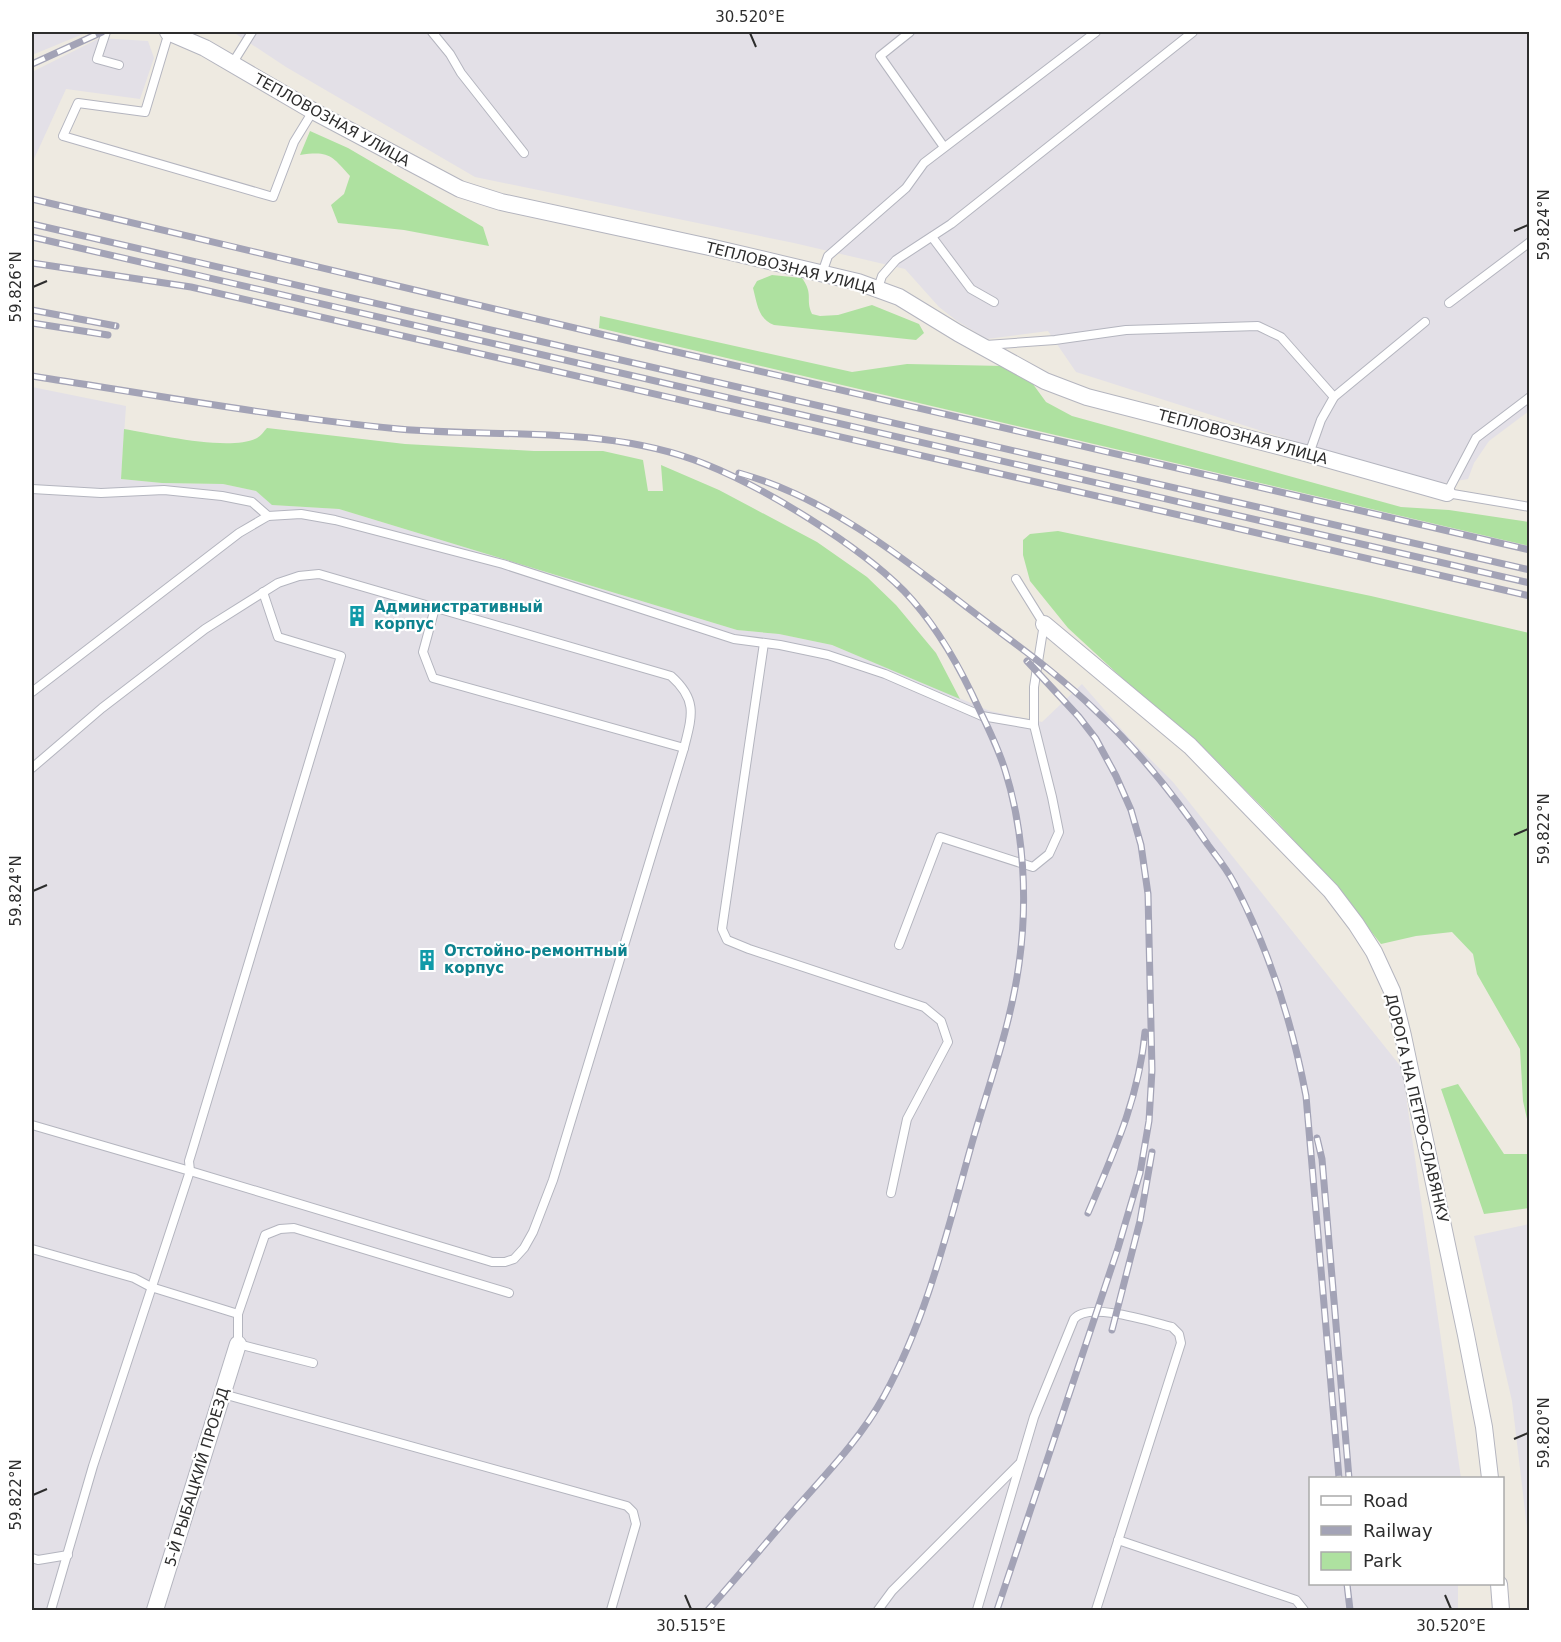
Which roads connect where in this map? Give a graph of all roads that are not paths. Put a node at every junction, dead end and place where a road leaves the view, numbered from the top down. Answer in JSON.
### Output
{"nodes":[{"id":1,"x":106,"y":32,"type":"edge"},
{"id":2,"x":168,"y":32,"type":"edge"},
{"id":3,"x":252,"y":32,"type":"edge"},
{"id":4,"x":432,"y":32,"type":"edge"},
{"id":5,"x":910,"y":32,"type":"edge"},
{"id":6,"x":1096,"y":32,"type":"edge"},
{"id":7,"x":1193,"y":32,"type":"edge"},
{"id":8,"x":232,"y":64,"type":"junction"},
{"id":9,"x":119,"y":65,"type":"dead end"},
{"id":10,"x":314,"y":111,"type":"junction"},
{"id":11,"x":944,"y":147,"type":"junction"},
{"id":12,"x":524,"y":153,"type":"dead end"},
{"id":13,"x":932,"y":237,"type":"junction"},
{"id":14,"x":1530,"y":242,"type":"edge"},
{"id":15,"x":822,"y":273,"type":"junction"},
{"id":16,"x":878,"y":288,"type":"junction"},
{"id":17,"x":994,"y":302,"type":"dead end"},
{"id":18,"x":1449,"y":303,"type":"dead end"},
{"id":19,"x":1425,"y":322,"type":"dead end"},
{"id":20,"x":983,"y":346,"type":"junction"},
{"id":21,"x":1530,"y":396,"type":"edge"},
{"id":22,"x":1334,"y":397,"type":"junction"},
{"id":23,"x":1309,"y":454,"type":"junction"},
{"id":24,"x":32,"y":489,"type":"edge"},
{"id":25,"x":1447,"y":493,"type":"junction"},
{"id":26,"x":1530,"y":507,"type":"edge"},
{"id":27,"x":268,"y":516,"type":"junction"},
{"id":28,"x":1016,"y":579,"type":"dead end"},
{"id":29,"x":263,"y":592,"type":"junction"},
{"id":30,"x":435,"y":608,"type":"junction"},
{"id":31,"x":1044,"y":624,"type":"junction"},
{"id":32,"x":764,"y":643,"type":"junction"},
{"id":33,"x":32,"y":692,"type":"edge"},
{"id":34,"x":1034,"y":725,"type":"junction"},
{"id":35,"x":684,"y":748,"type":"junction"},
{"id":36,"x":32,"y":768,"type":"edge"},
{"id":37,"x":899,"y":945,"type":"dead end"},
{"id":38,"x":32,"y":1125,"type":"edge"},
{"id":39,"x":190,"y":1171,"type":"junction"},
{"id":40,"x":891,"y":1193,"type":"dead end"},
{"id":41,"x":32,"y":1249,"type":"edge"},
{"id":42,"x":151,"y":1287,"type":"junction"},
{"id":43,"x":509,"y":1293,"type":"dead end"},
{"id":44,"x":238,"y":1314,"type":"junction"},
{"id":45,"x":238,"y":1344,"type":"junction"},
{"id":46,"x":313,"y":1363,"type":"dead end"},
{"id":47,"x":223,"y":1394,"type":"junction"},
{"id":48,"x":1020,"y":1464,"type":"junction"},
{"id":49,"x":1490,"y":1477,"type":"edge"},
{"id":50,"x":1118,"y":1540,"type":"junction"},
{"id":51,"x":68,"y":1555,"type":"junction"},
{"id":52,"x":32,"y":1558,"type":"edge"},
{"id":53,"x":1499,"y":1585,"type":"edge"},
{"id":54,"x":51,"y":1611,"type":"edge"},
{"id":55,"x":155,"y":1611,"type":"edge"},
{"id":56,"x":611,"y":1611,"type":"edge"},
{"id":57,"x":878,"y":1611,"type":"edge"},
{"id":58,"x":977,"y":1611,"type":"edge"},
{"id":59,"x":1096,"y":1611,"type":"edge"},
{"id":60,"x":1304,"y":1611,"type":"edge"},
{"id":61,"x":1501,"y":1611,"type":"edge"}],
"edges":[{"from":1,"to":9,"type":"lane"},
{"from":2,"to":8,"type":"street","name":"ТЕПЛОВОЗНАЯ УЛИЦА"},
{"from":2,"to":10,"type":"lane"},
{"from":3,"to":8,"type":"lane"},
{"from":4,"to":12,"type":"lane"},
{"from":5,"to":11,"type":"lane"},
{"from":6,"to":11,"type":"lane"},
{"from":7,"to":13,"type":"lane"},
{"from":8,"to":10,"type":"street","name":"ТЕПЛОВОЗНАЯ УЛИЦА"},
{"from":10,"to":15,"type":"street","name":"ТЕПЛОВОЗНАЯ УЛИЦА"},
{"from":11,"to":15,"type":"lane"},
{"from":13,"to":16,"type":"lane"},
{"from":13,"to":17,"type":"lane"},
{"from":14,"to":18,"type":"lane"},
{"from":15,"to":16,"type":"street","name":"ТЕПЛОВОЗНАЯ УЛИЦА"},
{"from":16,"to":20,"type":"street","name":"ТЕПЛОВОЗНАЯ УЛИЦА"},
{"from":19,"to":22,"type":"lane"},
{"from":20,"to":22,"type":"lane"},
{"from":20,"to":23,"type":"street","name":"ТЕПЛОВОЗНАЯ УЛИЦА"},
{"from":21,"to":25,"type":"lane"},
{"from":22,"to":23,"type":"lane"},
{"from":23,"to":25,"type":"street","name":"ТЕПЛОВОЗНАЯ УЛИЦА"},
{"from":24,"to":27,"type":"lane"},
{"from":25,"to":26,"type":"lane","name":"ТЕПЛОВОЗНАЯ УЛИЦА"},
{"from":27,"to":32,"type":"lane"},
{"from":27,"to":33,"type":"lane"},
{"from":28,"to":31,"type":"lane"},
{"from":29,"to":30,"type":"lane"},
{"from":29,"to":36,"type":"lane"},
{"from":29,"to":39,"type":"lane"},
{"from":30,"to":35,"type":"lane"},
{"from":30,"to":35,"type":"lane"},
{"from":31,"to":34,"type":"lane"},
{"from":31,"to":49,"type":"street","name":"ДОРОГА НА ПЕТРО-СЛАВЯНКУ"},
{"from":32,"to":34,"type":"lane"},
{"from":32,"to":40,"type":"lane"},
{"from":34,"to":37,"type":"lane"},
{"from":35,"to":39,"type":"lane"},
{"from":38,"to":39,"type":"lane"},
{"from":39,"to":42,"type":"lane"},
{"from":41,"to":42,"type":"lane"},
{"from":42,"to":44,"type":"lane"},
{"from":42,"to":51,"type":"lane"},
{"from":43,"to":44,"type":"lane"},
{"from":44,"to":45,"type":"lane"},
{"from":45,"to":46,"type":"lane"},
{"from":45,"to":47,"type":"street","name":"5-Й РЫБАЦКИЙ ПРОЕЗД"},
{"from":47,"to":55,"type":"street","name":"5-Й РЫБАЦКИЙ ПРОЕЗД"},
{"from":47,"to":56,"type":"lane"},
{"from":48,"to":50,"type":"lane"},
{"from":48,"to":57,"type":"lane"},
{"from":48,"to":58,"type":"lane"},
{"from":50,"to":59,"type":"lane"},
{"from":50,"to":60,"type":"lane"},
{"from":51,"to":52,"type":"lane"},
{"from":51,"to":54,"type":"lane"},
{"from":53,"to":61,"type":"street"}]}
